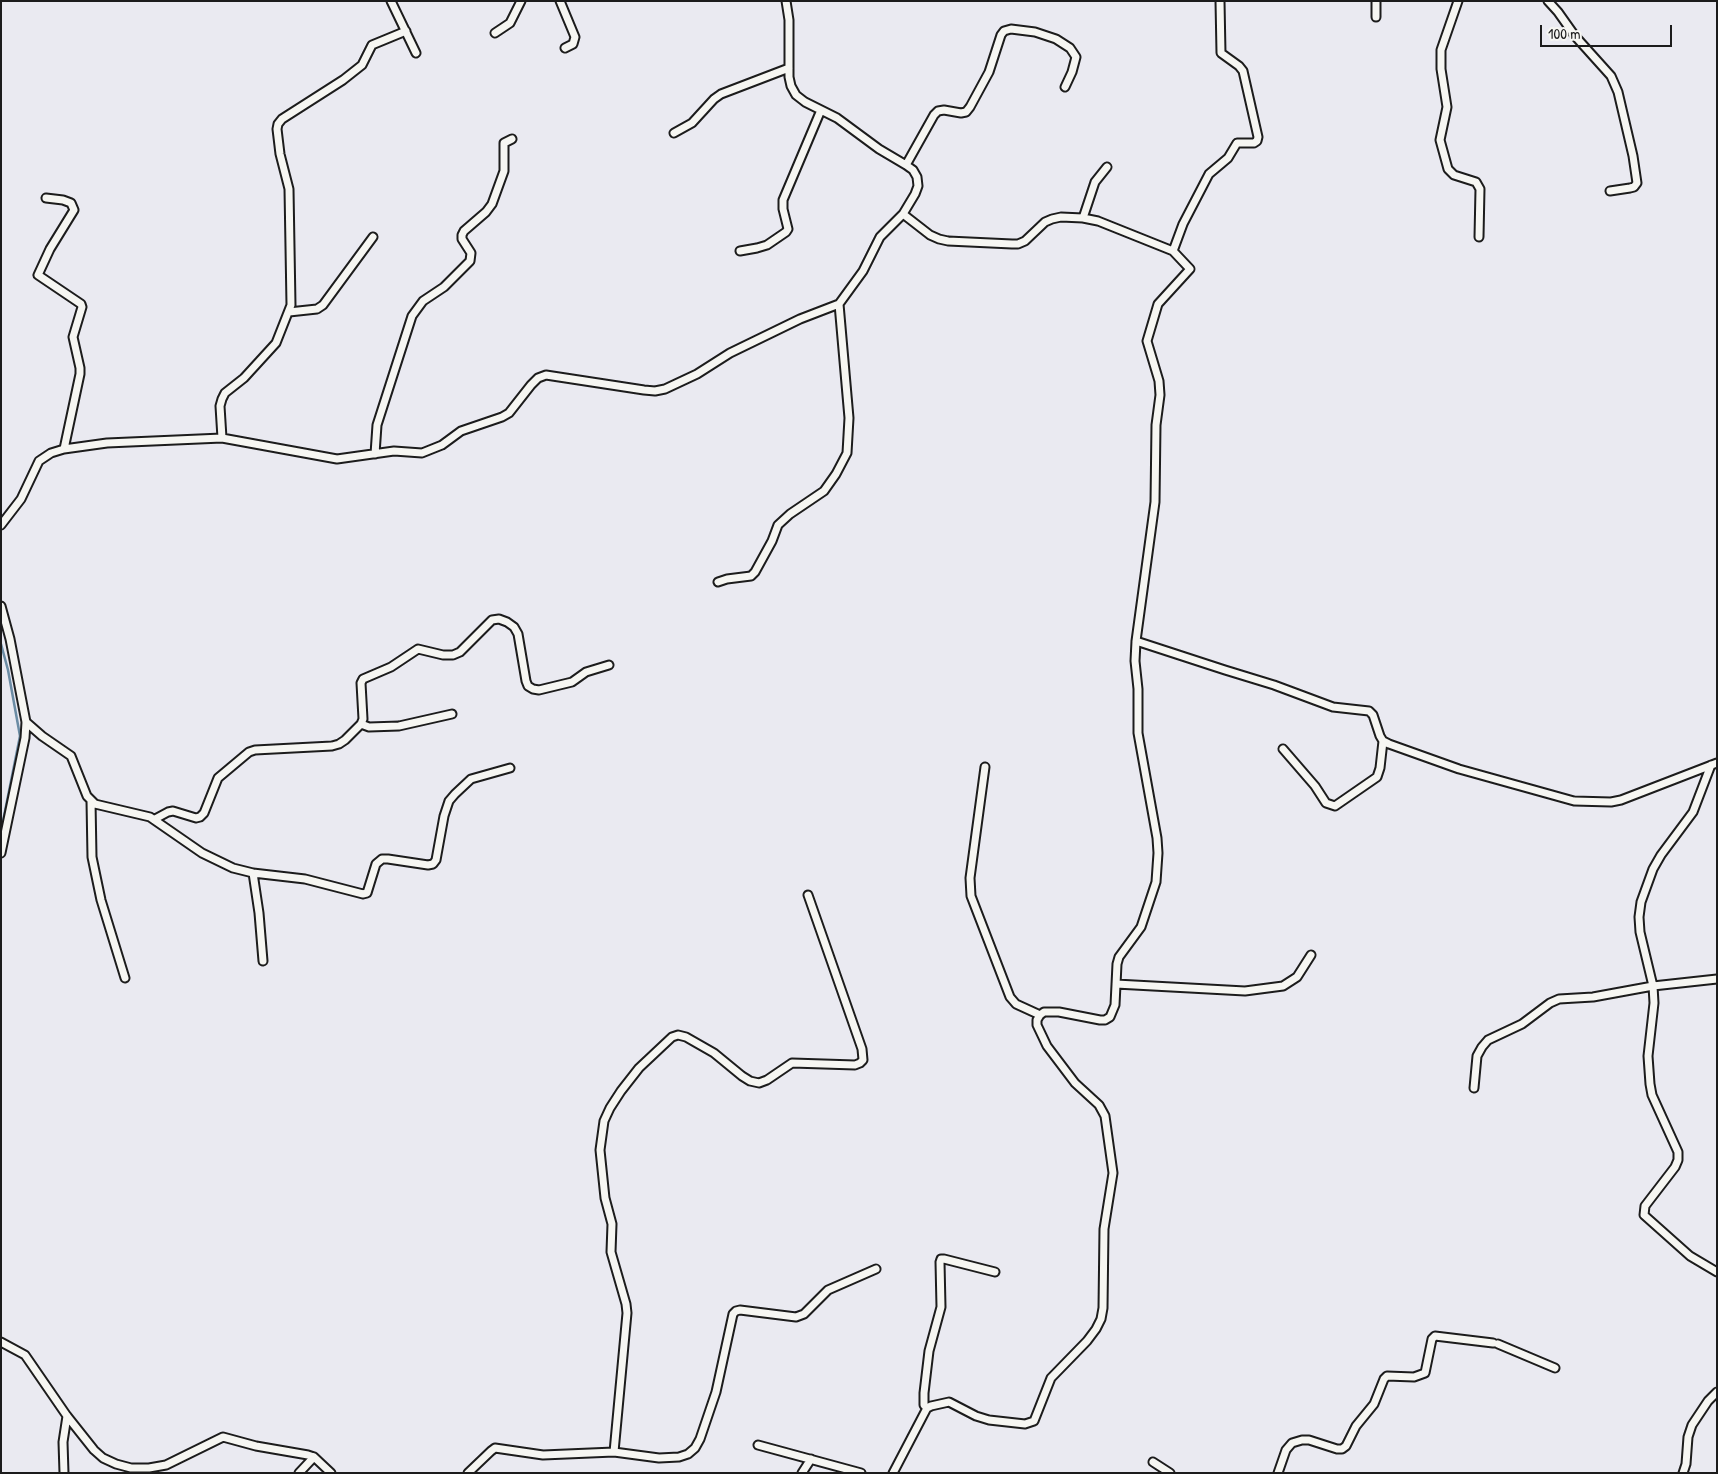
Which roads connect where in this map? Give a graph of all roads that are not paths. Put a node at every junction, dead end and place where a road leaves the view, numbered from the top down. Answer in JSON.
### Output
{"nodes":[{"id":1,"x":391,"y":1,"type":"edge"},
{"id":2,"x":521,"y":1,"type":"edge"},
{"id":3,"x":560,"y":1,"type":"edge"},
{"id":4,"x":786,"y":1,"type":"edge"},
{"id":5,"x":1220,"y":1,"type":"edge"},
{"id":6,"x":1376,"y":1,"type":"edge"},
{"id":7,"x":1458,"y":1,"type":"edge"},
{"id":8,"x":1548,"y":1,"type":"edge"},
{"id":9,"x":1376,"y":17,"type":"dead end"},
{"id":10,"x":406,"y":31,"type":"junction"},
{"id":11,"x":495,"y":33,"type":"dead end"},
{"id":12,"x":565,"y":48,"type":"dead end"},
{"id":13,"x":416,"y":54,"type":"dead end"},
{"id":14,"x":789,"y":68,"type":"junction"},
{"id":15,"x":1065,"y":87,"type":"dead end"},
{"id":16,"x":821,"y":110,"type":"junction"},
{"id":17,"x":674,"y":133,"type":"dead end"},
{"id":18,"x":512,"y":139,"type":"dead end"},
{"id":19,"x":906,"y":165,"type":"junction"},
{"id":20,"x":1107,"y":167,"type":"dead end"},
{"id":21,"x":1610,"y":191,"type":"dead end"},
{"id":22,"x":46,"y":198,"type":"dead end"},
{"id":23,"x":902,"y":214,"type":"junction"},
{"id":24,"x":1083,"y":218,"type":"junction"},
{"id":25,"x":373,"y":237,"type":"dead end"},
{"id":26,"x":1479,"y":237,"type":"dead end"},
{"id":27,"x":740,"y":251,"type":"dead end"},
{"id":28,"x":1173,"y":251,"type":"junction"},
{"id":29,"x":839,"y":304,"type":"junction"},
{"id":30,"x":289,"y":312,"type":"junction"},
{"id":31,"x":222,"y":438,"type":"junction"},
{"id":32,"x":64,"y":449,"type":"junction"},
{"id":33,"x":375,"y":454,"type":"junction"},
{"id":34,"x":1,"y":524,"type":"edge"},
{"id":35,"x":718,"y":582,"type":"dead end"},
{"id":36,"x":1,"y":606,"type":"edge"},
{"id":37,"x":1136,"y":640,"type":"junction"},
{"id":38,"x":609,"y":664,"type":"dead end"},
{"id":39,"x":452,"y":714,"type":"dead end"},
{"id":40,"x":26,"y":722,"type":"junction"},
{"id":41,"x":361,"y":724,"type":"junction"},
{"id":42,"x":1383,"y":741,"type":"junction"},
{"id":43,"x":1283,"y":749,"type":"dead end"},
{"id":44,"x":1714,"y":764,"type":"edge"},
{"id":45,"x":985,"y":767,"type":"dead end"},
{"id":46,"x":510,"y":768,"type":"dead end"},
{"id":47,"x":90,"y":800,"type":"junction"},
{"id":48,"x":155,"y":819,"type":"junction"},
{"id":49,"x":1,"y":853,"type":"edge"},
{"id":50,"x":253,"y":873,"type":"junction"},
{"id":51,"x":808,"y":895,"type":"dead end"},
{"id":52,"x":1311,"y":955,"type":"dead end"},
{"id":53,"x":263,"y":961,"type":"dead end"},
{"id":54,"x":125,"y":978,"type":"dead end"},
{"id":55,"x":1717,"y":979,"type":"edge"},
{"id":56,"x":1116,"y":984,"type":"junction"},
{"id":57,"x":1653,"y":986,"type":"junction"},
{"id":58,"x":1040,"y":1015,"type":"junction"},
{"id":59,"x":1474,"y":1088,"type":"dead end"},
{"id":60,"x":876,"y":1269,"type":"dead end"},
{"id":61,"x":995,"y":1272,"type":"dead end"},
{"id":62,"x":1717,"y":1272,"type":"edge"},
{"id":63,"x":1,"y":1342,"type":"edge"},
{"id":64,"x":1555,"y":1368,"type":"dead end"},
{"id":65,"x":1717,"y":1392,"type":"edge"},
{"id":66,"x":927,"y":1408,"type":"junction"},
{"id":67,"x":67,"y":1416,"type":"junction"},
{"id":68,"x":758,"y":1445,"type":"dead end"},
{"id":69,"x":614,"y":1452,"type":"junction"},
{"id":70,"x":314,"y":1457,"type":"junction"},
{"id":71,"x":811,"y":1458,"type":"junction"},
{"id":72,"x":1153,"y":1462,"type":"dead end"},
{"id":73,"x":64,"y":1473,"type":"edge"},
{"id":74,"x":299,"y":1473,"type":"edge"},
{"id":75,"x":331,"y":1473,"type":"edge"},
{"id":76,"x":468,"y":1473,"type":"edge"},
{"id":77,"x":802,"y":1473,"type":"edge"},
{"id":78,"x":861,"y":1473,"type":"edge"},
{"id":79,"x":893,"y":1473,"type":"edge"},
{"id":80,"x":1170,"y":1473,"type":"edge"},
{"id":81,"x":1278,"y":1473,"type":"edge"},
{"id":82,"x":1683,"y":1473,"type":"edge"}],
"edges":[{"from":1,"to":10,"type":"street"},
{"from":2,"to":11,"type":"street"},
{"from":3,"to":12,"type":"street"},
{"from":4,"to":14,"type":"street"},
{"from":5,"to":28,"type":"street"},
{"from":6,"to":9,"type":"street"},
{"from":7,"to":26,"type":"street"},
{"from":8,"to":21,"type":"street"},
{"from":10,"to":13,"type":"street"},
{"from":10,"to":30,"type":"street"},
{"from":14,"to":16,"type":"street"},
{"from":14,"to":17,"type":"street"},
{"from":15,"to":19,"type":"street"},
{"from":16,"to":19,"type":"street"},
{"from":16,"to":27,"type":"street"},
{"from":18,"to":33,"type":"street"},
{"from":19,"to":23,"type":"street"},
{"from":20,"to":24,"type":"street"},
{"from":22,"to":32,"type":"street"},
{"from":23,"to":24,"type":"street"},
{"from":23,"to":29,"type":"street"},
{"from":24,"to":28,"type":"street"},
{"from":25,"to":30,"type":"street"},
{"from":28,"to":37,"type":"street"},
{"from":29,"to":33,"type":"street"},
{"from":29,"to":35,"type":"street"},
{"from":30,"to":31,"type":"street"},
{"from":31,"to":32,"type":"street"},
{"from":31,"to":33,"type":"street"},
{"from":32,"to":34,"type":"street"},
{"from":36,"to":40,"type":"street"},
{"from":37,"to":42,"type":"street"},
{"from":37,"to":56,"type":"street"},
{"from":38,"to":41,"type":"street"},
{"from":39,"to":41,"type":"street"},
{"from":40,"to":47,"type":"street"},
{"from":40,"to":49,"type":"street"},
{"from":41,"to":48,"type":"street"},
{"from":42,"to":43,"type":"street"},
{"from":42,"to":44,"type":"street"},
{"from":44,"to":57,"type":"street"},
{"from":45,"to":58,"type":"street"},
{"from":46,"to":50,"type":"street"},
{"from":47,"to":48,"type":"street"},
{"from":47,"to":54,"type":"street"},
{"from":48,"to":50,"type":"street"},
{"from":50,"to":53,"type":"street"},
{"from":51,"to":69,"type":"street"},
{"from":52,"to":56,"type":"street"},
{"from":55,"to":57,"type":"street"},
{"from":56,"to":58,"type":"street"},
{"from":57,"to":59,"type":"street"},
{"from":57,"to":62,"type":"street"},
{"from":58,"to":66,"type":"street"},
{"from":60,"to":69,"type":"street"},
{"from":61,"to":66,"type":"street"},
{"from":63,"to":67,"type":"street"},
{"from":64,"to":81,"type":"street"},
{"from":65,"to":82,"type":"street"},
{"from":66,"to":79,"type":"street"},
{"from":67,"to":70,"type":"street"},
{"from":67,"to":73,"type":"street"},
{"from":68,"to":71,"type":"street"},
{"from":69,"to":76,"type":"street"},
{"from":70,"to":74,"type":"street"},
{"from":70,"to":75,"type":"street"},
{"from":71,"to":77,"type":"street"},
{"from":71,"to":78,"type":"street"},
{"from":72,"to":80,"type":"street"}]}
